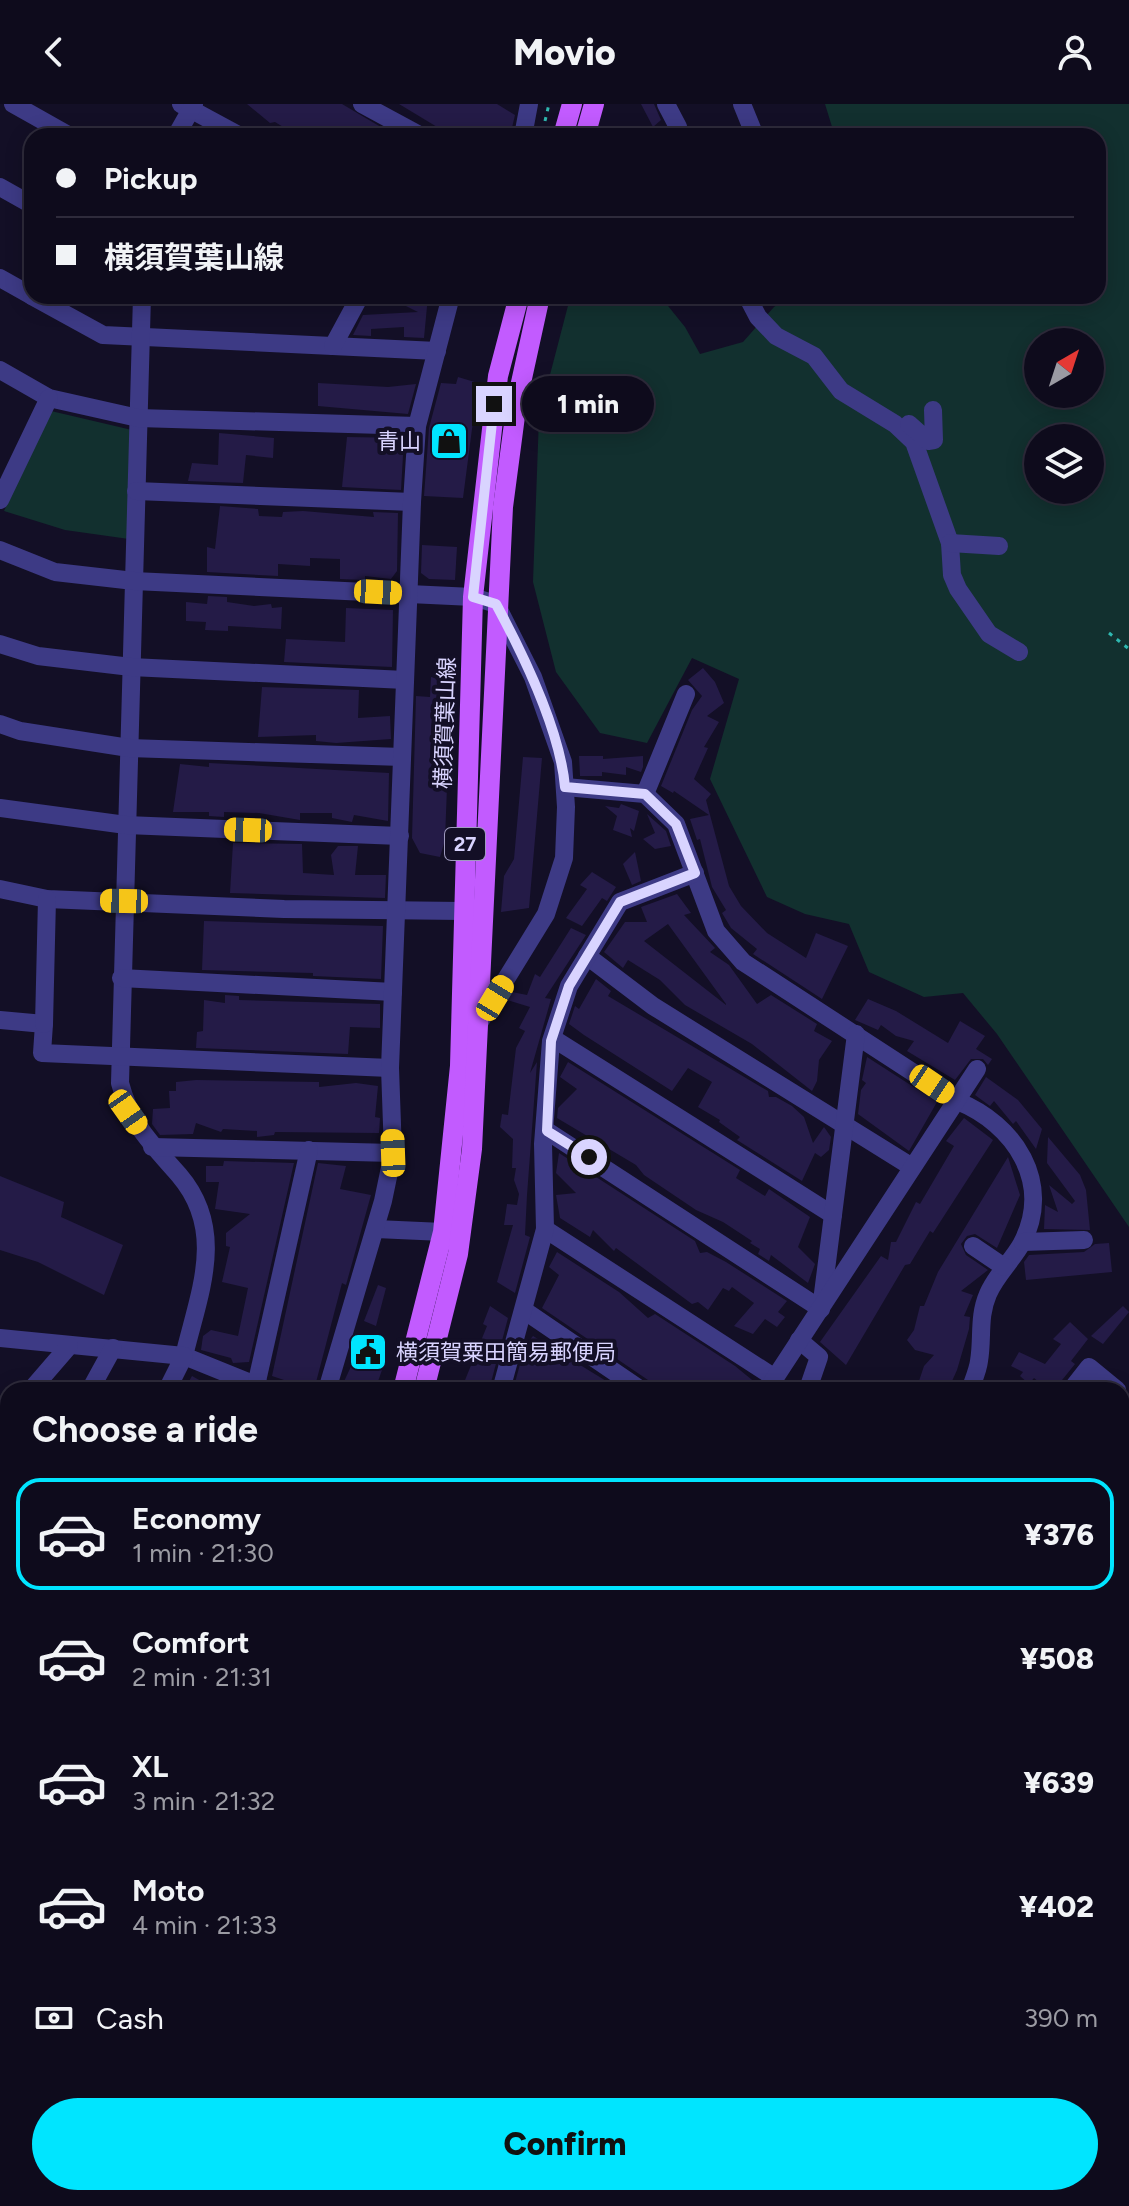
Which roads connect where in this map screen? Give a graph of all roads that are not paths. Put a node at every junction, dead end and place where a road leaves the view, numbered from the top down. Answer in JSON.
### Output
{"nodes":[{"id":1,"x":13,"y":104,"type":"edge"},
{"id":2,"x":362,"y":104,"type":"edge"},
{"id":3,"x":572,"y":104,"type":"edge"},
{"id":4,"x":594,"y":104,"type":"edge"},
{"id":5,"x":666,"y":104,"type":"edge"},
{"id":6,"x":742,"y":104,"type":"edge"},
{"id":7,"x":526,"y":105,"type":"edge"},
{"id":8,"x":189,"y":106,"type":"edge"},
{"id":9,"x":56,"y":128,"type":"edge"},
{"id":10,"x":179,"y":128,"type":"edge"},
{"id":11,"x":226,"y":128,"type":"edge"},
{"id":12,"x":406,"y":128,"type":"edge"},
{"id":13,"x":524,"y":128,"type":"edge"},
{"id":14,"x":565,"y":128,"type":"edge"},
{"id":15,"x":587,"y":128,"type":"edge"},
{"id":16,"x":678,"y":128,"type":"edge"},
{"id":17,"x":752,"y":128,"type":"edge"},
{"id":18,"x":0,"y":187,"type":"edge"},
{"id":19,"x":24,"y":200,"type":"edge"},
{"id":20,"x":0,"y":278,"type":"edge"},
{"id":21,"x":24,"y":292,"type":"edge"},
{"id":22,"x":47,"y":304,"type":"edge"},
{"id":23,"x":142,"y":304,"type":"edge"},
{"id":24,"x":356,"y":304,"type":"edge"},
{"id":25,"x":449,"y":304,"type":"edge"},
{"id":26,"x":517,"y":304,"type":"edge"},
{"id":27,"x":538,"y":304,"type":"edge"},
{"id":28,"x":751,"y":304,"type":"edge"},
{"id":29,"x":140,"y":337,"type":"junction"},
{"id":30,"x":333,"y":346,"type":"junction"},
{"id":31,"x":437,"y":351,"type":"junction"},
{"id":32,"x":0,"y":370,"type":"edge"},
{"id":33,"x":49,"y":398,"type":"junction"},
{"id":34,"x":933,"y":410,"type":"dead end"},
{"id":35,"x":138,"y":418,"type":"junction"},
{"id":36,"x":895,"y":424,"type":"junction"},
{"id":37,"x":417,"y":426,"type":"junction"},
{"id":38,"x":8,"y":462,"type":"edge"},
{"id":39,"x":136,"y":491,"type":"junction"},
{"id":40,"x":0,"y":500,"type":"edge"},
{"id":41,"x":412,"y":502,"type":"junction"},
{"id":42,"x":950,"y":543,"type":"junction"},
{"id":43,"x":999,"y":546,"type":"dead end"},
{"id":44,"x":0,"y":550,"type":"edge"},
{"id":45,"x":134,"y":581,"type":"junction"},
{"id":46,"x":408,"y":593,"type":"junction"},
{"id":47,"x":473,"y":597,"type":"junction"},
{"id":48,"x":496,"y":604,"type":"junction"},
{"id":49,"x":0,"y":644,"type":"edge"},
{"id":50,"x":1019,"y":652,"type":"dead end"},
{"id":51,"x":131,"y":667,"type":"junction"},
{"id":52,"x":405,"y":680,"type":"junction"},
{"id":53,"x":686,"y":694,"type":"dead end"},
{"id":54,"x":0,"y":724,"type":"edge"},
{"id":55,"x":129,"y":748,"type":"junction"},
{"id":56,"x":402,"y":757,"type":"junction"},
{"id":57,"x":565,"y":787,"type":"junction"},
{"id":58,"x":645,"y":794,"type":"junction"},
{"id":59,"x":0,"y":808,"type":"edge"},
{"id":60,"x":126,"y":825,"type":"junction"},
{"id":61,"x":400,"y":836,"type":"junction"},
{"id":62,"x":695,"y":873,"type":"junction"},
{"id":63,"x":0,"y":889,"type":"edge"},
{"id":64,"x":47,"y":899,"type":"junction"},
{"id":65,"x":124,"y":901,"type":"junction"},
{"id":66,"x":397,"y":908,"type":"junction"},
{"id":67,"x":463,"y":911,"type":"junction"},
{"id":68,"x":587,"y":956,"type":"junction"},
{"id":69,"x":121,"y":978,"type":"junction"},
{"id":70,"x":393,"y":992,"type":"junction"},
{"id":71,"x":0,"y":1020,"type":"edge"},
{"id":72,"x":479,"y":1023,"type":"junction"},
{"id":73,"x":44,"y":1024,"type":"junction"},
{"id":74,"x":856,"y":1034,"type":"junction"},
{"id":75,"x":554,"y":1039,"type":"junction"},
{"id":76,"x":118,"y":1058,"type":"junction"},
{"id":77,"x":390,"y":1068,"type":"junction"},
{"id":78,"x":977,"y":1069,"type":"dead end"},
{"id":79,"x":957,"y":1101,"type":"junction"},
{"id":80,"x":845,"y":1126,"type":"junction"},
{"id":81,"x":547,"y":1131,"type":"junction"},
{"id":82,"x":152,"y":1147,"type":"junction"},
{"id":83,"x":309,"y":1150,"type":"junction"},
{"id":84,"x":393,"y":1153,"type":"junction"},
{"id":85,"x":912,"y":1167,"type":"junction"},
{"id":86,"x":833,"y":1215,"type":"junction"},
{"id":87,"x":376,"y":1229,"type":"junction"},
{"id":88,"x":545,"y":1229,"type":"junction"},
{"id":89,"x":443,"y":1232,"type":"junction"},
{"id":90,"x":1084,"y":1240,"type":"dead end"},
{"id":91,"x":1023,"y":1242,"type":"junction"},
{"id":92,"x":973,"y":1246,"type":"dead end"},
{"id":93,"x":1004,"y":1267,"type":"junction"},
{"id":94,"x":821,"y":1309,"type":"junction"},
{"id":95,"x":525,"y":1311,"type":"junction"},
{"id":96,"x":0,"y":1338,"type":"edge"},
{"id":97,"x":799,"y":1340,"type":"junction"},
{"id":98,"x":69,"y":1346,"type":"junction"},
{"id":99,"x":113,"y":1348,"type":"junction"},
{"id":100,"x":184,"y":1356,"type":"junction"},
{"id":101,"x":38,"y":1382,"type":"edge"},
{"id":102,"x":94,"y":1382,"type":"edge"},
{"id":103,"x":171,"y":1382,"type":"edge"},
{"id":104,"x":246,"y":1382,"type":"edge"},
{"id":105,"x":261,"y":1382,"type":"edge"},
{"id":106,"x":329,"y":1382,"type":"edge"},
{"id":107,"x":405,"y":1382,"type":"edge"},
{"id":108,"x":426,"y":1382,"type":"edge"},
{"id":109,"x":503,"y":1382,"type":"edge"},
{"id":110,"x":629,"y":1382,"type":"edge"},
{"id":111,"x":768,"y":1382,"type":"edge"},
{"id":112,"x":772,"y":1382,"type":"edge"},
{"id":113,"x":810,"y":1382,"type":"edge"},
{"id":114,"x":972,"y":1382,"type":"edge"},
{"id":115,"x":1077,"y":1382,"type":"edge"},
{"id":116,"x":1107,"y":1382,"type":"edge"}],
"edges":[{"from":1,"to":9,"type":"street"},
{"from":2,"to":12,"type":"street"},
{"from":3,"to":14,"type":"main road"},
{"from":4,"to":15,"type":"main road"},
{"from":5,"to":16,"type":"street"},
{"from":6,"to":17,"type":"street"},
{"from":7,"to":13,"type":"street"},
{"from":8,"to":10,"type":"street"},
{"from":8,"to":11,"type":"street"},
{"from":18,"to":19,"type":"street"},
{"from":20,"to":21,"type":"street"},
{"from":22,"to":29,"type":"street"},
{"from":23,"to":29,"type":"street"},
{"from":24,"to":30,"type":"street"},
{"from":25,"to":31,"type":"street"},
{"from":26,"to":47,"type":"main road","name":"横須賀葉山線","number":"27"},
{"from":27,"to":48,"type":"main road","number":"27"},
{"from":28,"to":36,"type":"street"},
{"from":29,"to":30,"type":"street"},
{"from":29,"to":35,"type":"street"},
{"from":30,"to":31,"type":"street"},
{"from":31,"to":37,"type":"street"},
{"from":32,"to":33,"type":"street"},
{"from":33,"to":35,"type":"street"},
{"from":33,"to":38,"type":"street"},
{"from":34,"to":36,"type":"street"},
{"from":35,"to":37,"type":"street"},
{"from":35,"to":39,"type":"street"},
{"from":36,"to":42,"type":"street"},
{"from":37,"to":41,"type":"street"},
{"from":38,"to":40,"type":"street"},
{"from":39,"to":41,"type":"street"},
{"from":39,"to":45,"type":"street"},
{"from":41,"to":46,"type":"street"},
{"from":42,"to":43,"type":"street"},
{"from":42,"to":50,"type":"street"},
{"from":44,"to":45,"type":"street"},
{"from":45,"to":46,"type":"street"},
{"from":45,"to":51,"type":"street"},
{"from":46,"to":47,"type":"street"},
{"from":46,"to":52,"type":"street"},
{"from":47,"to":48,"type":"street"},
{"from":47,"to":67,"type":"main road","name":"横須賀葉山線","number":"27"},
{"from":48,"to":57,"type":"street"},
{"from":48,"to":72,"type":"main road","number":"27"},
{"from":49,"to":51,"type":"street"},
{"from":51,"to":52,"type":"street"},
{"from":51,"to":55,"type":"street"},
{"from":52,"to":56,"type":"street"},
{"from":53,"to":58,"type":"street"},
{"from":54,"to":55,"type":"street"},
{"from":55,"to":56,"type":"street"},
{"from":55,"to":60,"type":"street"},
{"from":56,"to":61,"type":"street"},
{"from":57,"to":58,"type":"street"},
{"from":57,"to":72,"type":"street"},
{"from":58,"to":62,"type":"street"},
{"from":59,"to":60,"type":"street"},
{"from":60,"to":61,"type":"street"},
{"from":60,"to":65,"type":"street"},
{"from":61,"to":66,"type":"street"},
{"from":62,"to":68,"type":"street"},
{"from":62,"to":74,"type":"street"},
{"from":63,"to":64,"type":"street"},
{"from":64,"to":65,"type":"street"},
{"from":64,"to":73,"type":"street"},
{"from":65,"to":66,"type":"street"},
{"from":65,"to":69,"type":"street"},
{"from":66,"to":67,"type":"street"},
{"from":66,"to":70,"type":"street"},
{"from":67,"to":89,"type":"main road","name":"横須賀葉山線","number":"27"},
{"from":68,"to":75,"type":"street"},
{"from":68,"to":80,"type":"street"},
{"from":69,"to":70,"type":"street"},
{"from":69,"to":76,"type":"street"},
{"from":70,"to":77,"type":"street"},
{"from":71,"to":73,"type":"street"},
{"from":72,"to":108,"type":"main road","number":"27"},
{"from":73,"to":76,"type":"street"},
{"from":74,"to":79,"type":"street"},
{"from":74,"to":80,"type":"street"},
{"from":75,"to":81,"type":"street"},
{"from":75,"to":86,"type":"street"},
{"from":76,"to":77,"type":"street"},
{"from":76,"to":82,"type":"street"},
{"from":77,"to":84,"type":"street"},
{"from":78,"to":79,"type":"street"},
{"from":79,"to":85,"type":"street"},
{"from":79,"to":91,"type":"street"},
{"from":80,"to":85,"type":"street"},
{"from":80,"to":86,"type":"street"},
{"from":81,"to":88,"type":"street"},
{"from":81,"to":94,"type":"street"},
{"from":82,"to":83,"type":"street"},
{"from":82,"to":100,"type":"street"},
{"from":83,"to":84,"type":"street"},
{"from":83,"to":105,"type":"street"},
{"from":84,"to":87,"type":"street"},
{"from":85,"to":94,"type":"street"},
{"from":86,"to":94,"type":"street"},
{"from":87,"to":89,"type":"street"},
{"from":87,"to":106,"type":"street"},
{"from":88,"to":95,"type":"street"},
{"from":88,"to":111,"type":"street"},
{"from":89,"to":107,"type":"main road","name":"横須賀葉山線","number":"27"},
{"from":90,"to":91,"type":"street"},
{"from":91,"to":93,"type":"street"},
{"from":92,"to":93,"type":"street"},
{"from":93,"to":114,"type":"street"},
{"from":94,"to":97,"type":"street"},
{"from":95,"to":109,"type":"street"},
{"from":95,"to":110,"type":"street"},
{"from":96,"to":98,"type":"street"},
{"from":97,"to":112,"type":"street"},
{"from":97,"to":113,"type":"street"},
{"from":98,"to":99,"type":"street"},
{"from":98,"to":101,"type":"street"},
{"from":99,"to":100,"type":"street"},
{"from":99,"to":102,"type":"street"},
{"from":100,"to":103,"type":"street"},
{"from":100,"to":104,"type":"street"},
{"from":115,"to":116,"type":"street"}]}
